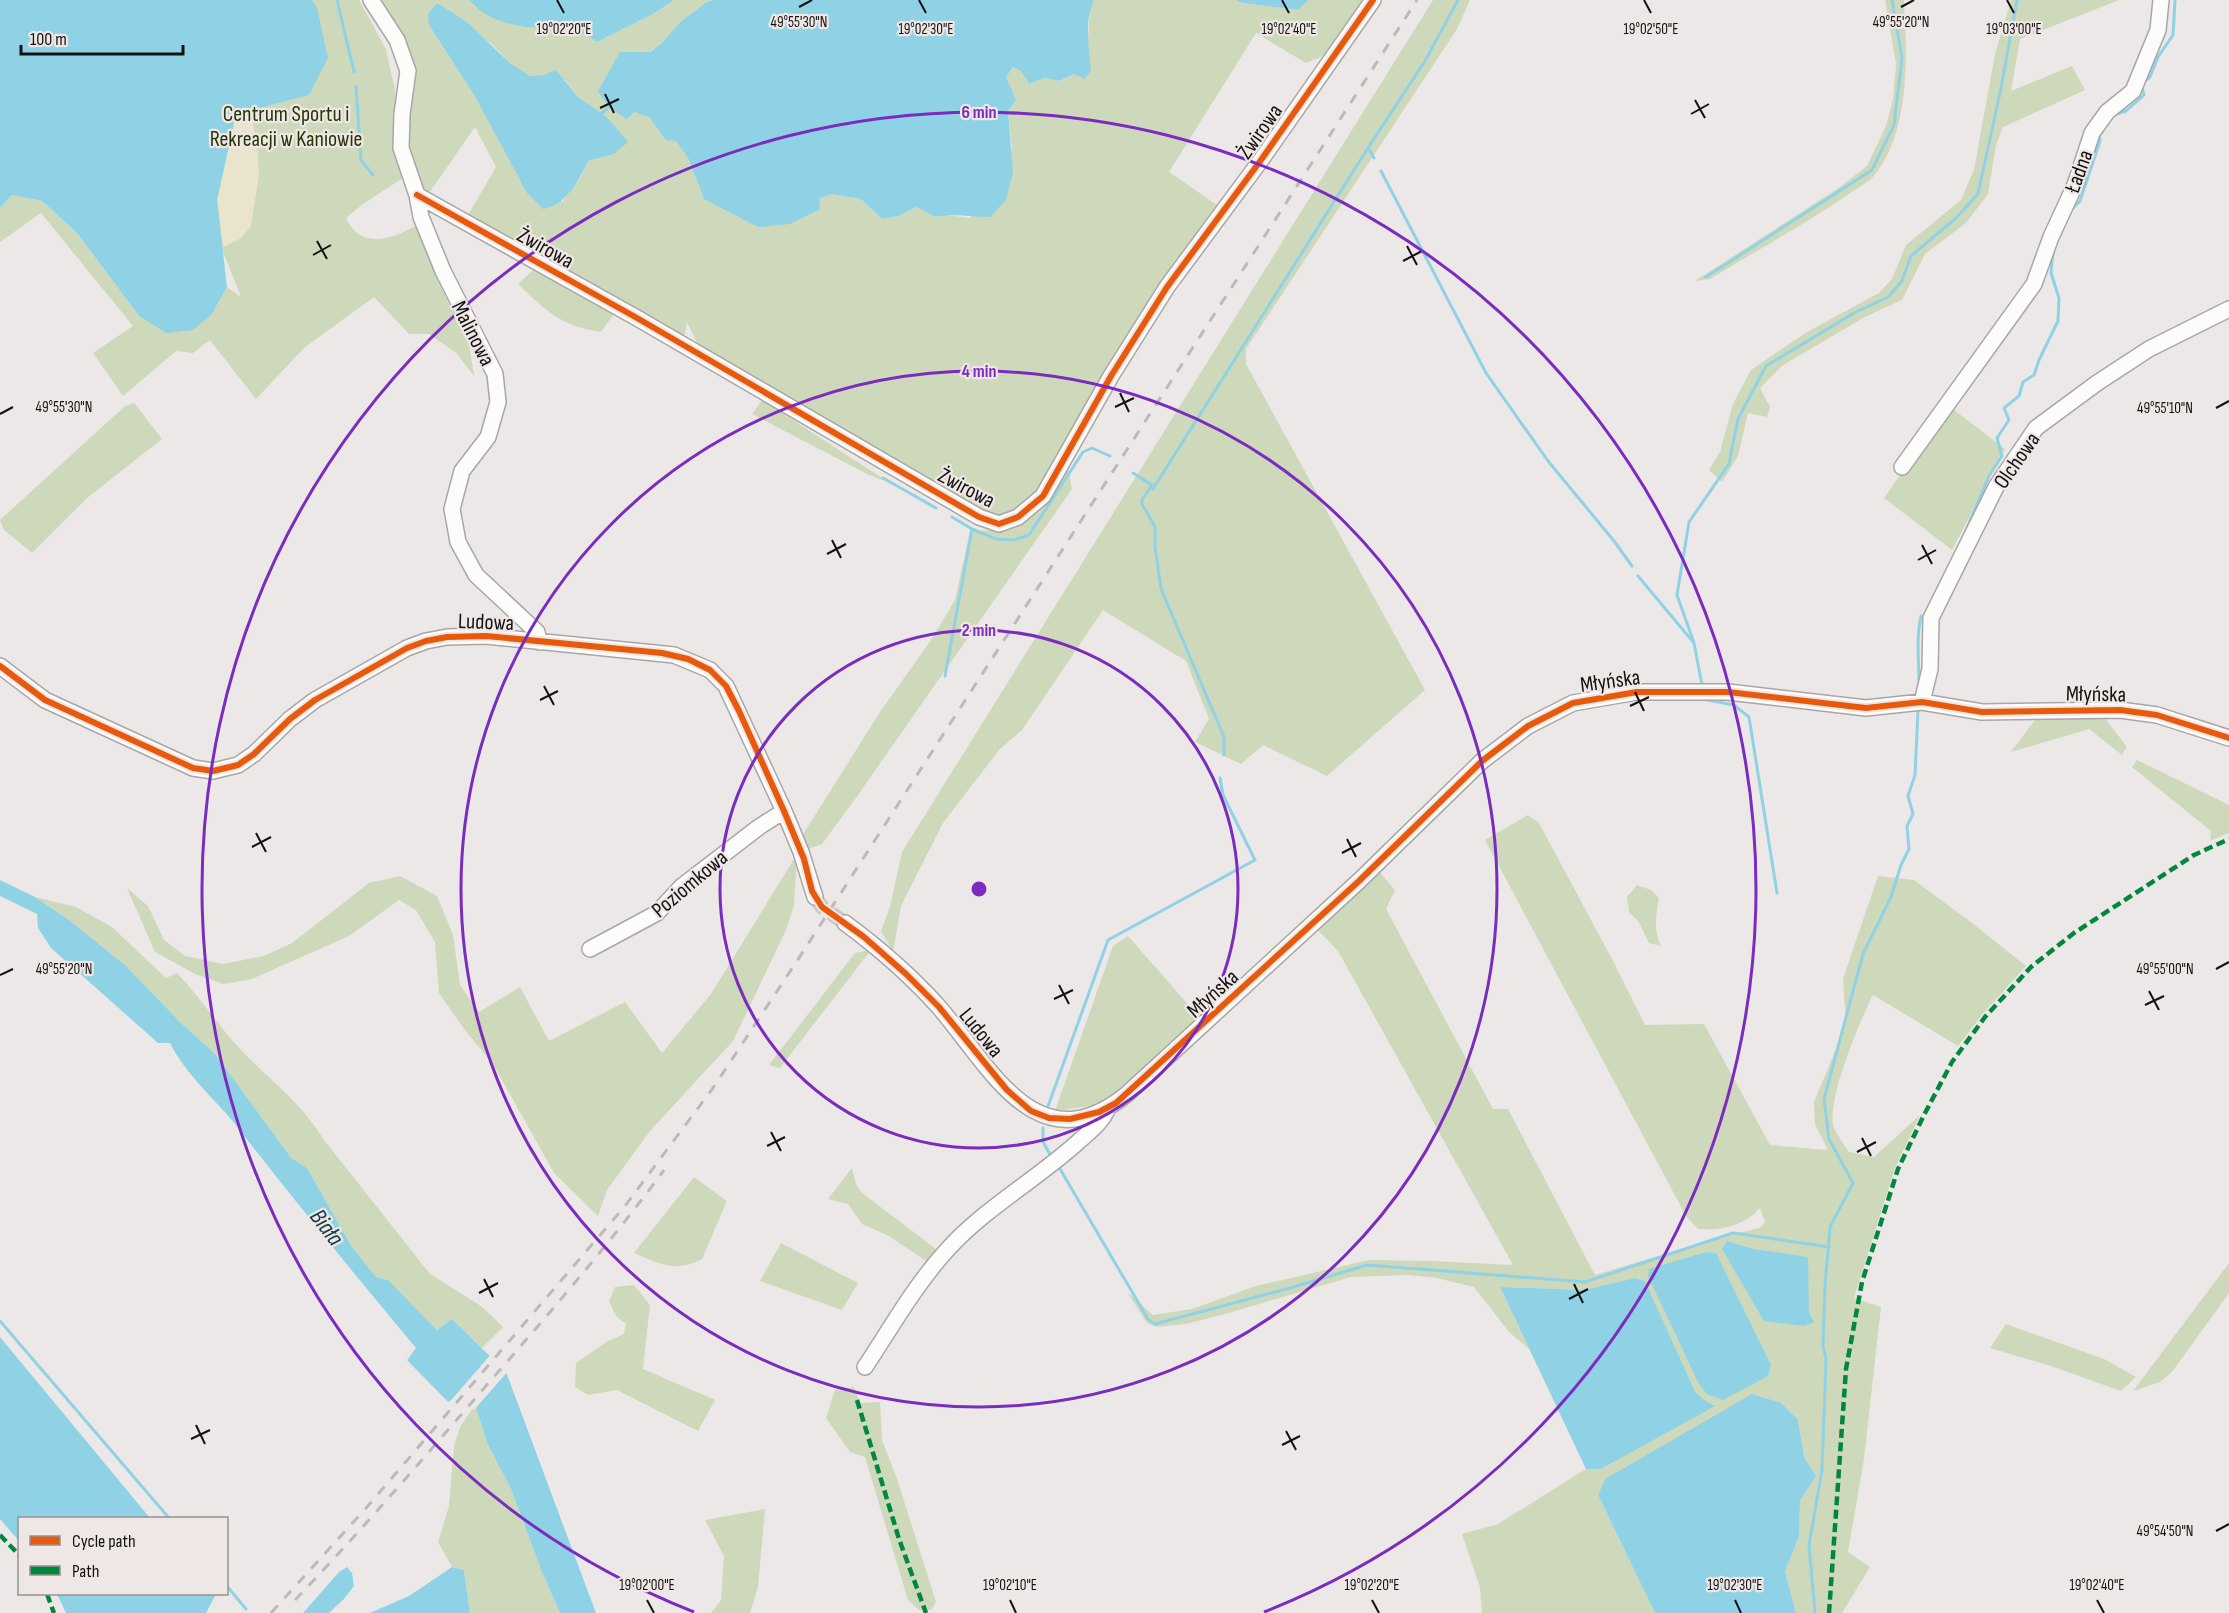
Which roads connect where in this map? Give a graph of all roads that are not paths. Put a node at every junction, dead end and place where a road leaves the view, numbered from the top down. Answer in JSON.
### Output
{"nodes":[{"id":1,"x":371,"y":0,"type":"edge"},
{"id":2,"x":1373,"y":0,"type":"edge"},
{"id":3,"x":2161,"y":0,"type":"edge"},
{"id":4,"x":417,"y":195,"type":"junction"},
{"id":5,"x":2229,"y":309,"type":"edge"},
{"id":6,"x":1902,"y":467,"type":"dead end"},
{"id":7,"x":539,"y":642,"type":"junction"},
{"id":8,"x":0,"y":666,"type":"edge"},
{"id":9,"x":1922,"y":702,"type":"junction"},
{"id":10,"x":2229,"y":738,"type":"edge"},
{"id":11,"x":784,"y":811,"type":"junction"},
{"id":12,"x":815,"y":897,"type":"tunnel mouth"},
{"id":13,"x":845,"y":923,"type":"tunnel mouth"},
{"id":14,"x":590,"y":949,"type":"dead end"},
{"id":15,"x":1108,"y":1108,"type":"junction"},
{"id":16,"x":865,"y":1366,"type":"dead end"}],
"edges":[{"from":1,"to":4,"type":"street","name":"Malinowa"},
{"from":2,"to":4,"type":"street","name":"Żwirowa"},
{"from":3,"to":6,"type":"street","name":"Ładna"},
{"from":4,"to":7,"type":"street","name":"Malinowa"},
{"from":5,"to":9,"type":"street","name":"Olchowa"},
{"from":7,"to":8,"type":"street","name":"Ludowa"},
{"from":7,"to":11,"type":"street","name":"Ludowa"},
{"from":9,"to":10,"type":"street","name":"Młyńska"},
{"from":9,"to":15,"type":"street","name":"Młyńska"},
{"from":11,"to":12,"type":"street","name":"Ludowa"},
{"from":11,"to":14,"type":"street","name":"Poziomkowa"},
{"from":13,"to":15,"type":"street","name":"Ludowa"},
{"from":15,"to":16,"type":"street","name":"Młyńska"}]}
